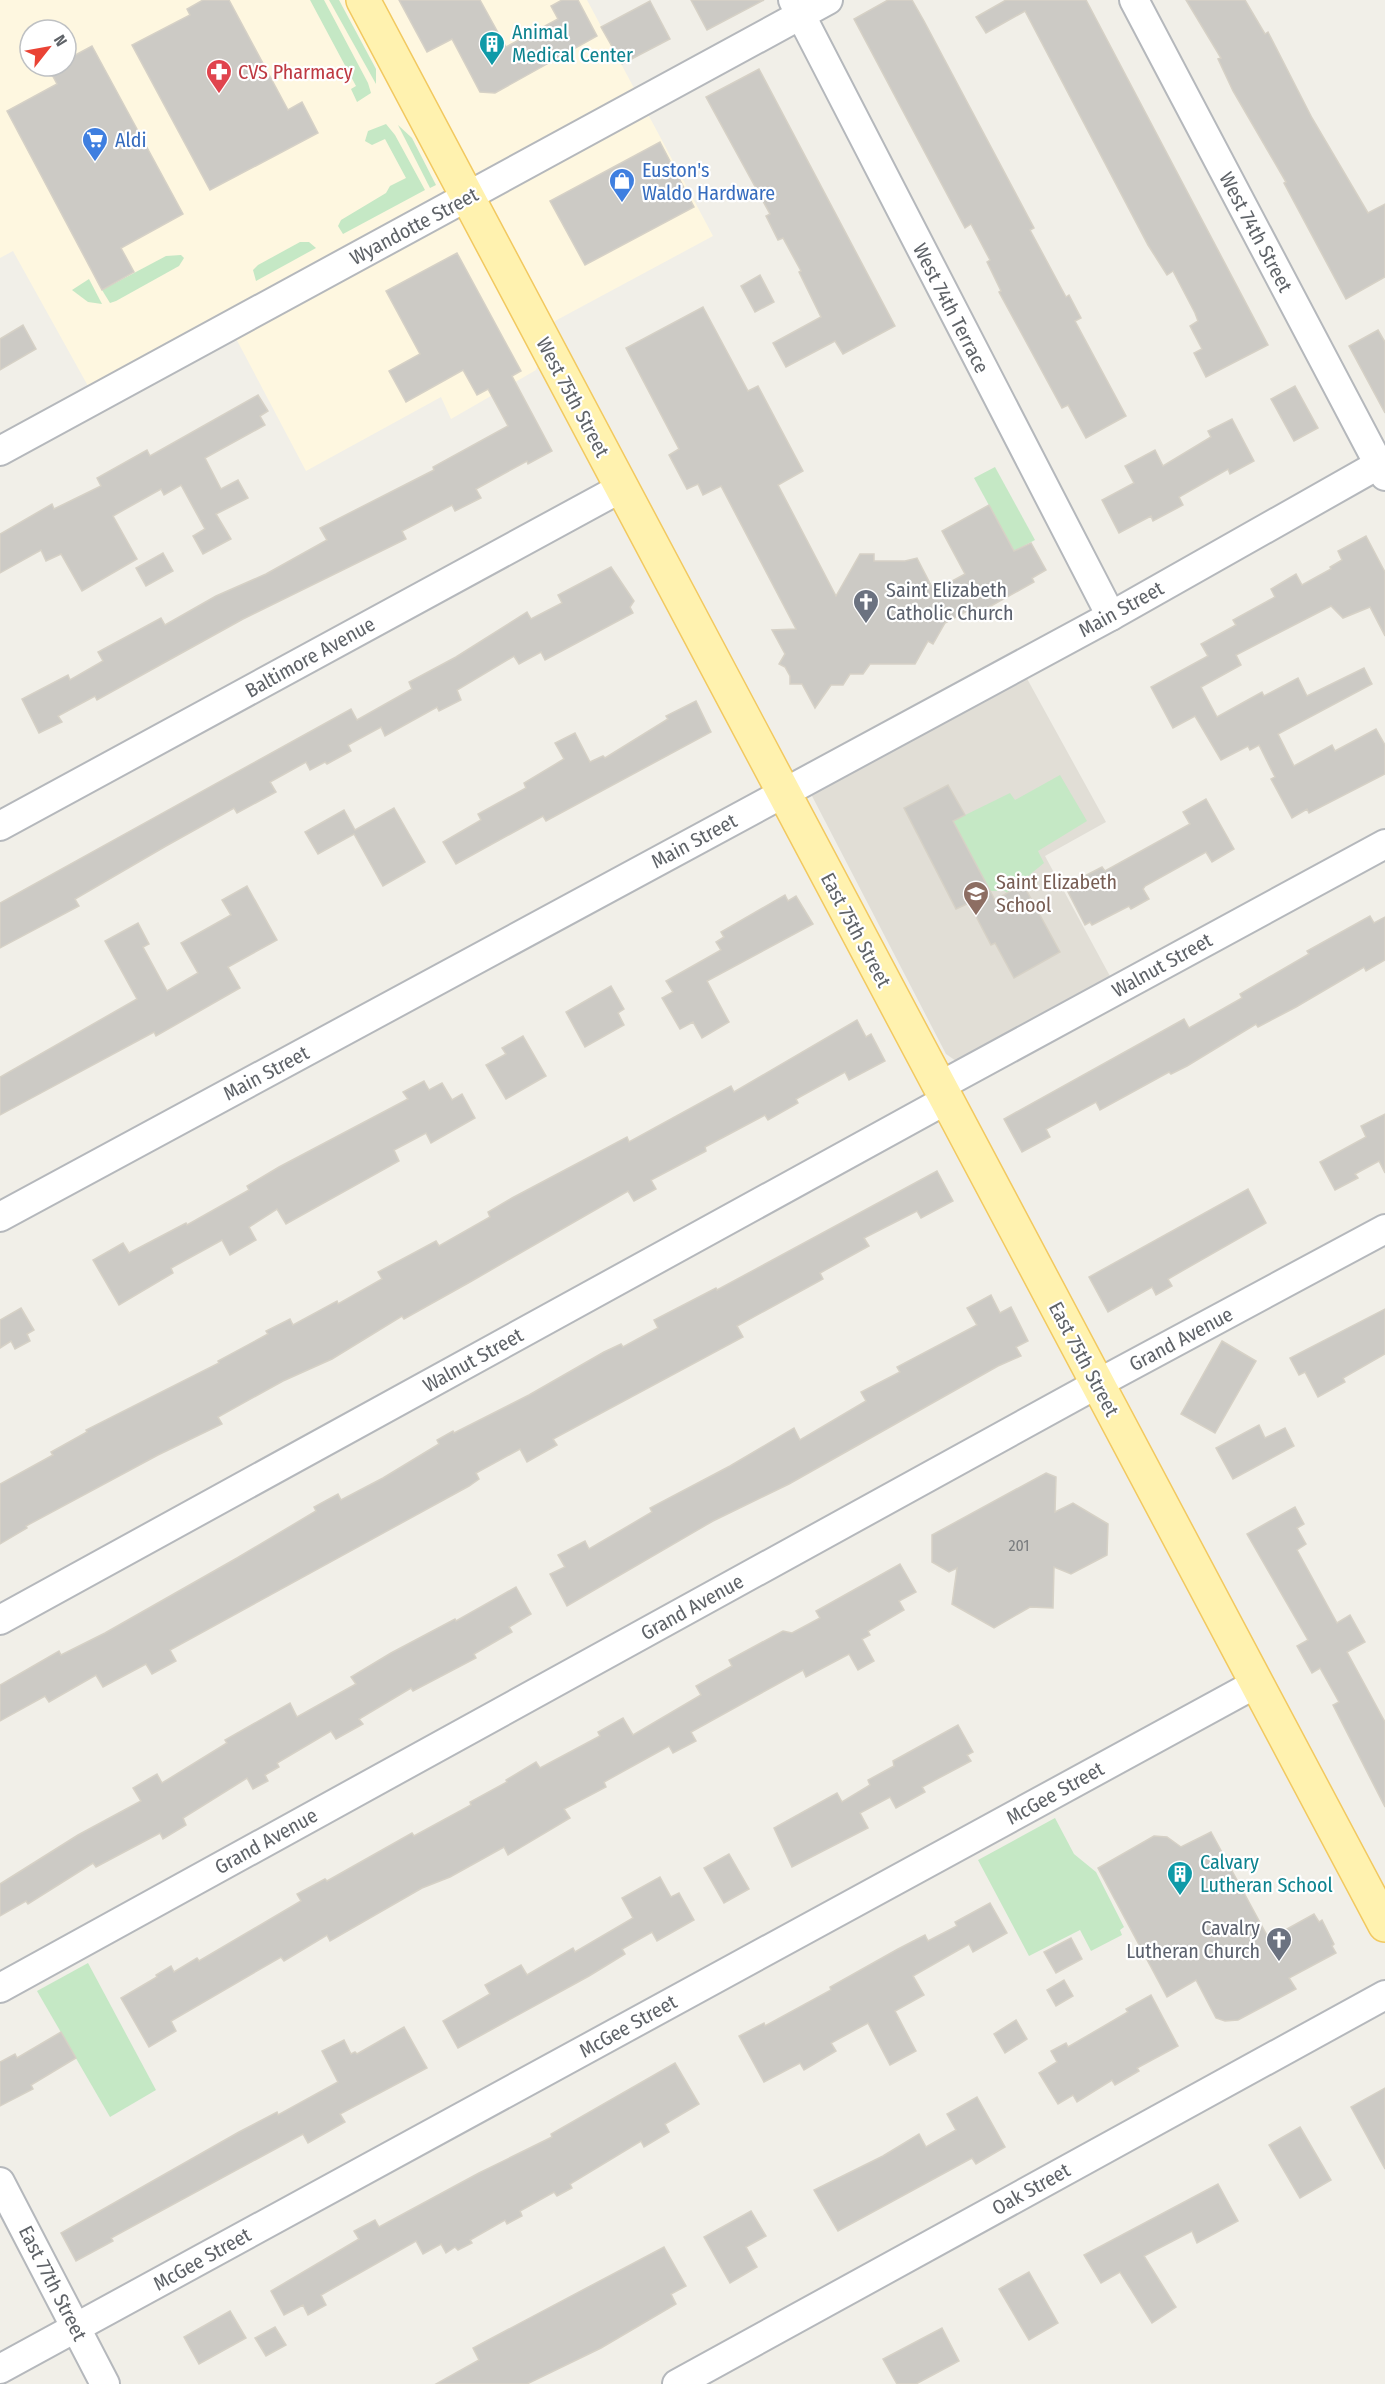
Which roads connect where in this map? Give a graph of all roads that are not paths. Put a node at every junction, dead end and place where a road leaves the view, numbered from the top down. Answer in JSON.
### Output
{"nodes":[{"id":1,"x":363,"y":0,"type":"edge"},
{"id":2,"x":828,"y":0,"type":"edge"},
{"id":3,"x":1134,"y":0,"type":"edge"},
{"id":4,"x":797,"y":7,"type":"edge"},
{"id":5,"x":467,"y":197,"type":"junction"},
{"id":6,"x":0,"y":451,"type":"edge"},
{"id":7,"x":1383,"y":468,"type":"edge"},
{"id":8,"x":621,"y":488,"type":"junction"},
{"id":9,"x":1111,"y":616,"type":"junction"},
{"id":10,"x":783,"y":793,"type":"junction"},
{"id":11,"x":0,"y":826,"type":"edge"},
{"id":12,"x":1385,"y":844,"type":"edge"},
{"id":13,"x":943,"y":1093,"type":"junction"},
{"id":14,"x":0,"y":1216,"type":"edge"},
{"id":15,"x":1385,"y":1229,"type":"edge"},
{"id":16,"x":1097,"y":1384,"type":"junction"},
{"id":17,"x":0,"y":1620,"type":"edge"},
{"id":18,"x":1257,"y":1683,"type":"junction"},
{"id":19,"x":1385,"y":1925,"type":"edge"},
{"id":20,"x":0,"y":1988,"type":"edge"},
{"id":21,"x":1385,"y":1995,"type":"edge"},
{"id":22,"x":0,"y":2182,"type":"edge"},
{"id":23,"x":76,"y":2328,"type":"junction"},
{"id":24,"x":0,"y":2369,"type":"edge"},
{"id":25,"x":105,"y":2384,"type":"edge"},
{"id":26,"x":677,"y":2384,"type":"edge"}],
"edges":[{"from":1,"to":5,"type":"main road","name":"West 75th Street"},
{"from":2,"to":4,"type":"street","name":"Wyandotte Street"},
{"from":3,"to":7,"type":"street","name":"West 74th Street"},
{"from":4,"to":5,"type":"street","name":"Wyandotte Street"},
{"from":4,"to":9,"type":"street","name":"West 74th Terrace"},
{"from":5,"to":6,"type":"street","name":"Wyandotte Street"},
{"from":5,"to":8,"type":"main road","name":"West 75th Street"},
{"from":7,"to":9,"type":"street","name":"Main Street"},
{"from":8,"to":10,"type":"main road","name":"West 75th Street"},
{"from":8,"to":11,"type":"street","name":"Baltimore Avenue"},
{"from":9,"to":10,"type":"street","name":"Main Street"},
{"from":10,"to":13,"type":"main road","name":"East 75th Street"},
{"from":10,"to":14,"type":"street","name":"Main Street"},
{"from":12,"to":13,"type":"street","name":"Walnut Street"},
{"from":13,"to":16,"type":"main road","name":"East 75th Street"},
{"from":13,"to":17,"type":"street","name":"Walnut Street"},
{"from":15,"to":16,"type":"street","name":"Grand Avenue"},
{"from":16,"to":18,"type":"main road","name":"East 75th Street"},
{"from":16,"to":20,"type":"street","name":"Grand Avenue"},
{"from":18,"to":19,"type":"main road","name":"East 75th Street"},
{"from":18,"to":23,"type":"street","name":"McGee Street"},
{"from":21,"to":26,"type":"street","name":"Oak Street"},
{"from":22,"to":23,"type":"street","name":"East 77th Street"},
{"from":23,"to":24,"type":"street","name":"McGee Street"},
{"from":23,"to":25,"type":"street","name":"East 77th Street"}]}
